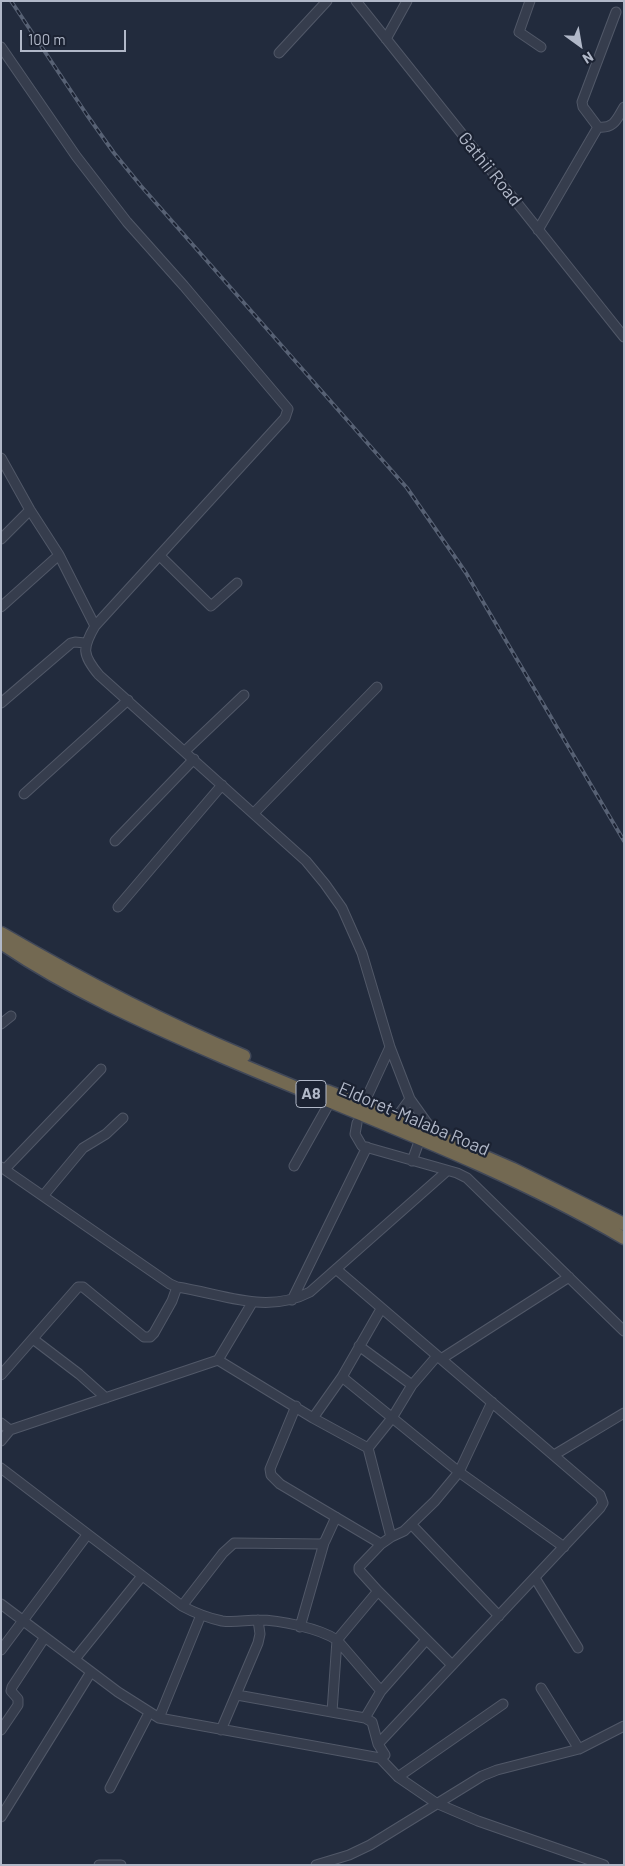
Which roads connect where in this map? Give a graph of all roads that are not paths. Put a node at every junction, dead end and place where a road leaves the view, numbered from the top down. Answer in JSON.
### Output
{"nodes":[{"id":1,"x":327,"y":1,"type":"edge"},
{"id":2,"x":356,"y":1,"type":"edge"},
{"id":3,"x":407,"y":1,"type":"edge"},
{"id":4,"x":530,"y":1,"type":"edge"},
{"id":5,"x":616,"y":12,"type":"dead end"},
{"id":6,"x":386,"y":39,"type":"junction"},
{"id":7,"x":1,"y":47,"type":"edge"},
{"id":8,"x":541,"y":47,"type":"dead end"},
{"id":9,"x":279,"y":53,"type":"dead end"},
{"id":10,"x":624,"y":107,"type":"edge"},
{"id":11,"x":598,"y":127,"type":"junction"},
{"id":12,"x":538,"y":230,"type":"junction"},
{"id":13,"x":624,"y":337,"type":"edge"},
{"id":14,"x":1,"y":458,"type":"edge"},
{"id":15,"x":30,"y":510,"type":"junction"},
{"id":16,"x":1,"y":539,"type":"edge"},
{"id":17,"x":59,"y":555,"type":"junction"},
{"id":18,"x":160,"y":556,"type":"junction"},
{"id":19,"x":237,"y":583,"type":"dead end"},
{"id":20,"x":1,"y":607,"type":"edge"},
{"id":21,"x":96,"y":626,"type":"junction"},
{"id":22,"x":85,"y":643,"type":"junction"},
{"id":23,"x":377,"y":687,"type":"dead end"},
{"id":24,"x":244,"y":695,"type":"dead end"},
{"id":25,"x":128,"y":700,"type":"junction"},
{"id":26,"x":1,"y":703,"type":"edge"},
{"id":27,"x":185,"y":751,"type":"junction"},
{"id":28,"x":194,"y":759,"type":"junction"},
{"id":29,"x":222,"y":785,"type":"junction"},
{"id":30,"x":24,"y":794,"type":"dead end"},
{"id":31,"x":254,"y":813,"type":"junction"},
{"id":32,"x":115,"y":841,"type":"dead end"},
{"id":33,"x":118,"y":907,"type":"dead end"},
{"id":34,"x":1,"y":933,"type":"edge"},
{"id":35,"x":1,"y":943,"type":"edge"},
{"id":36,"x":11,"y":1016,"type":"dead end"},
{"id":37,"x":1,"y":1024,"type":"edge"},
{"id":38,"x":390,"y":1047,"type":"junction"},
{"id":39,"x":101,"y":1069,"type":"dead end"},
{"id":40,"x":366,"y":1099,"type":"dead end"},
{"id":41,"x":410,"y":1099,"type":"junction"},
{"id":42,"x":330,"y":1102,"type":"junction"},
{"id":43,"x":123,"y":1118,"type":"dead end"},
{"id":44,"x":396,"y":1118,"type":"junction"},
{"id":45,"x":357,"y":1123,"type":"dead end"},
{"id":46,"x":436,"y":1136,"type":"junction"},
{"id":47,"x":420,"y":1139,"type":"junction"},
{"id":48,"x":366,"y":1147,"type":"junction"},
{"id":49,"x":412,"y":1161,"type":"junction"},
{"id":50,"x":294,"y":1166,"type":"dead end"},
{"id":51,"x":3,"y":1168,"type":"edge"},
{"id":52,"x":447,"y":1171,"type":"junction"},
{"id":53,"x":43,"y":1196,"type":"junction"},
{"id":54,"x":624,"y":1224,"type":"edge"},
{"id":55,"x":624,"y":1238,"type":"edge"},
{"id":56,"x":336,"y":1270,"type":"junction"},
{"id":57,"x":569,"y":1277,"type":"junction"},
{"id":58,"x":177,"y":1287,"type":"junction"},
{"id":59,"x":292,"y":1300,"type":"junction"},
{"id":60,"x":252,"y":1303,"type":"junction"},
{"id":61,"x":381,"y":1309,"type":"junction"},
{"id":62,"x":624,"y":1331,"type":"edge"},
{"id":63,"x":33,"y":1339,"type":"junction"},
{"id":64,"x":360,"y":1346,"type":"junction"},
{"id":65,"x":439,"y":1358,"type":"junction"},
{"id":66,"x":218,"y":1360,"type":"junction"},
{"id":67,"x":1,"y":1375,"type":"edge"},
{"id":68,"x":342,"y":1377,"type":"junction"},
{"id":69,"x":412,"y":1385,"type":"junction"},
{"id":70,"x":106,"y":1398,"type":"junction"},
{"id":71,"x":492,"y":1402,"type":"junction"},
{"id":72,"x":296,"y":1406,"type":"junction"},
{"id":73,"x":624,"y":1413,"type":"edge"},
{"id":74,"x":313,"y":1418,"type":"junction"},
{"id":75,"x":392,"y":1418,"type":"junction"},
{"id":76,"x":1,"y":1423,"type":"edge"},
{"id":77,"x":10,"y":1430,"type":"junction"},
{"id":78,"x":1,"y":1441,"type":"edge"},
{"id":79,"x":368,"y":1448,"type":"junction"},
{"id":80,"x":554,"y":1455,"type":"junction"},
{"id":81,"x":1,"y":1468,"type":"edge"},
{"id":82,"x":459,"y":1472,"type":"junction"},
{"id":83,"x":336,"y":1517,"type":"junction"},
{"id":84,"x":411,"y":1524,"type":"junction"},
{"id":85,"x":87,"y":1534,"type":"junction"},
{"id":86,"x":391,"y":1537,"type":"junction"},
{"id":87,"x":324,"y":1543,"type":"junction"},
{"id":88,"x":382,"y":1544,"type":"junction"},
{"id":89,"x":564,"y":1547,"type":"junction"},
{"id":90,"x":142,"y":1576,"type":"junction"},
{"id":91,"x":535,"y":1578,"type":"junction"},
{"id":92,"x":378,"y":1591,"type":"junction"},
{"id":93,"x":1,"y":1604,"type":"edge"},
{"id":94,"x":182,"y":1606,"type":"junction"},
{"id":95,"x":201,"y":1616,"type":"junction"},
{"id":96,"x":499,"y":1616,"type":"junction"},
{"id":97,"x":23,"y":1620,"type":"junction"},
{"id":98,"x":258,"y":1620,"type":"junction"},
{"id":99,"x":300,"y":1627,"type":"junction"},
{"id":100,"x":45,"y":1637,"type":"junction"},
{"id":101,"x":337,"y":1640,"type":"junction"},
{"id":102,"x":426,"y":1640,"type":"junction"},
{"id":103,"x":578,"y":1648,"type":"dead end"},
{"id":104,"x":1,"y":1650,"type":"edge"},
{"id":105,"x":75,"y":1659,"type":"junction"},
{"id":106,"x":452,"y":1665,"type":"junction"},
{"id":107,"x":91,"y":1672,"type":"junction"},
{"id":108,"x":541,"y":1688,"type":"dead end"},
{"id":109,"x":381,"y":1691,"type":"junction"},
{"id":110,"x":236,"y":1695,"type":"junction"},
{"id":111,"x":503,"y":1704,"type":"dead end"},
{"id":112,"x":332,"y":1712,"type":"junction"},
{"id":113,"x":149,"y":1713,"type":"junction"},
{"id":114,"x":159,"y":1718,"type":"junction"},
{"id":115,"x":366,"y":1718,"type":"junction"},
{"id":116,"x":624,"y":1726,"type":"edge"},
{"id":117,"x":1,"y":1730,"type":"edge"},
{"id":118,"x":221,"y":1730,"type":"junction"},
{"id":119,"x":378,"y":1744,"type":"junction"},
{"id":120,"x":579,"y":1749,"type":"junction"},
{"id":121,"x":380,"y":1758,"type":"junction"},
{"id":122,"x":398,"y":1777,"type":"junction"},
{"id":123,"x":110,"y":1788,"type":"dead end"},
{"id":124,"x":436,"y":1803,"type":"junction"},
{"id":125,"x":1,"y":1817,"type":"edge"},
{"id":126,"x":99,"y":1865,"type":"edge"},
{"id":127,"x":121,"y":1865,"type":"edge"},
{"id":128,"x":316,"y":1865,"type":"edge"},
{"id":129,"x":604,"y":1865,"type":"edge"}],
"edges":[{"from":1,"to":9,"type":"street"},
{"from":2,"to":6,"type":"street","name":"Gathii Road"},
{"from":3,"to":6,"type":"street"},
{"from":4,"to":8,"type":"street"},
{"from":5,"to":11,"type":"street"},
{"from":6,"to":12,"type":"street","name":"Gathii Road"},
{"from":7,"to":18,"type":"street"},
{"from":10,"to":11,"type":"street"},
{"from":11,"to":12,"type":"street"},
{"from":12,"to":13,"type":"street","name":"Gathii Road"},
{"from":14,"to":15,"type":"street"},
{"from":15,"to":16,"type":"street"},
{"from":15,"to":17,"type":"street"},
{"from":17,"to":20,"type":"street"},
{"from":17,"to":21,"type":"street"},
{"from":18,"to":19,"type":"street"},
{"from":18,"to":21,"type":"street"},
{"from":21,"to":22,"type":"street"},
{"from":22,"to":25,"type":"street"},
{"from":22,"to":26,"type":"street"},
{"from":23,"to":31,"type":"street"},
{"from":24,"to":27,"type":"street"},
{"from":25,"to":27,"type":"street"},
{"from":25,"to":30,"type":"street"},
{"from":27,"to":28,"type":"street"},
{"from":28,"to":29,"type":"street"},
{"from":28,"to":32,"type":"street"},
{"from":29,"to":31,"type":"street"},
{"from":29,"to":33,"type":"street"},
{"from":31,"to":38,"type":"street"},
{"from":34,"to":44,"type":"highway","name":"Eldoret-Malaba Road","number":"A8"},
{"from":35,"to":42,"type":"highway","name":"Eldoret-Malaba Road","number":"A8"},
{"from":36,"to":37,"type":"street"},
{"from":38,"to":40,"type":"street"},
{"from":38,"to":41,"type":"street"},
{"from":39,"to":51,"type":"street"},
{"from":41,"to":44,"type":"street"},
{"from":41,"to":46,"type":"street"},
{"from":42,"to":47,"type":"highway","name":"Eldoret-Malaba Road","number":"A8"},
{"from":42,"to":50,"type":"street"},
{"from":43,"to":53,"type":"street"},
{"from":44,"to":46,"type":"highway","name":"Eldoret-Malaba Road","number":"A8"},
{"from":45,"to":48,"type":"street"},
{"from":46,"to":54,"type":"highway","name":"Eldoret-Malaba Road","number":"A8"},
{"from":47,"to":49,"type":"street"},
{"from":47,"to":55,"type":"highway","name":"Eldoret-Malaba Road","number":"A8"},
{"from":48,"to":49,"type":"street"},
{"from":48,"to":59,"type":"street"},
{"from":49,"to":52,"type":"street"},
{"from":51,"to":53,"type":"street"},
{"from":52,"to":56,"type":"street"},
{"from":52,"to":57,"type":"street"},
{"from":53,"to":58,"type":"street"},
{"from":56,"to":59,"type":"street"},
{"from":56,"to":61,"type":"street"},
{"from":57,"to":62,"type":"street"},
{"from":57,"to":65,"type":"street"},
{"from":58,"to":60,"type":"street"},
{"from":58,"to":63,"type":"street"},
{"from":59,"to":60,"type":"street"},
{"from":60,"to":66,"type":"street"},
{"from":61,"to":64,"type":"street"},
{"from":61,"to":65,"type":"street"},
{"from":63,"to":67,"type":"street"},
{"from":63,"to":70,"type":"street"},
{"from":64,"to":68,"type":"street"},
{"from":64,"to":69,"type":"street"},
{"from":65,"to":69,"type":"street"},
{"from":65,"to":71,"type":"street"},
{"from":66,"to":70,"type":"street"},
{"from":66,"to":72,"type":"street"},
{"from":68,"to":74,"type":"street"},
{"from":68,"to":75,"type":"street"},
{"from":69,"to":75,"type":"street"},
{"from":70,"to":77,"type":"street"},
{"from":71,"to":80,"type":"street"},
{"from":71,"to":82,"type":"street"},
{"from":72,"to":74,"type":"street"},
{"from":72,"to":83,"type":"street"},
{"from":73,"to":80,"type":"street"},
{"from":74,"to":79,"type":"street"},
{"from":75,"to":79,"type":"street"},
{"from":75,"to":82,"type":"street"},
{"from":76,"to":77,"type":"street"},
{"from":77,"to":78,"type":"street"},
{"from":79,"to":86,"type":"street"},
{"from":80,"to":89,"type":"street"},
{"from":81,"to":85,"type":"street"},
{"from":82,"to":84,"type":"street"},
{"from":82,"to":89,"type":"street"},
{"from":83,"to":87,"type":"street"},
{"from":83,"to":88,"type":"street"},
{"from":84,"to":86,"type":"street"},
{"from":84,"to":96,"type":"street"},
{"from":85,"to":90,"type":"street"},
{"from":85,"to":97,"type":"street"},
{"from":86,"to":88,"type":"street"},
{"from":87,"to":94,"type":"street"},
{"from":87,"to":99,"type":"street"},
{"from":88,"to":92,"type":"street"},
{"from":89,"to":91,"type":"street"},
{"from":90,"to":94,"type":"street"},
{"from":90,"to":105,"type":"street"},
{"from":91,"to":96,"type":"street"},
{"from":91,"to":103,"type":"street"},
{"from":92,"to":101,"type":"street"},
{"from":92,"to":102,"type":"street"},
{"from":93,"to":97,"type":"street"},
{"from":94,"to":95,"type":"street"},
{"from":95,"to":98,"type":"street"},
{"from":95,"to":114,"type":"street"},
{"from":96,"to":106,"type":"street"},
{"from":97,"to":100,"type":"street"},
{"from":97,"to":104,"type":"street"},
{"from":98,"to":99,"type":"street"},
{"from":98,"to":110,"type":"street"},
{"from":99,"to":101,"type":"street"},
{"from":100,"to":105,"type":"street"},
{"from":100,"to":117,"type":"street"},
{"from":101,"to":109,"type":"street"},
{"from":101,"to":112,"type":"street"},
{"from":102,"to":106,"type":"street"},
{"from":102,"to":109,"type":"street"},
{"from":105,"to":107,"type":"street"},
{"from":106,"to":119,"type":"street"},
{"from":107,"to":113,"type":"street"},
{"from":107,"to":125,"type":"street"},
{"from":108,"to":120,"type":"street"},
{"from":109,"to":115,"type":"street"},
{"from":110,"to":112,"type":"street"},
{"from":110,"to":118,"type":"street"},
{"from":111,"to":122,"type":"street"},
{"from":112,"to":115,"type":"street"},
{"from":113,"to":114,"type":"street"},
{"from":113,"to":123,"type":"street"},
{"from":114,"to":118,"type":"street"},
{"from":115,"to":119,"type":"street"},
{"from":116,"to":120,"type":"street"},
{"from":118,"to":121,"type":"street"},
{"from":119,"to":121,"type":"street"},
{"from":120,"to":124,"type":"street"},
{"from":121,"to":122,"type":"street"},
{"from":122,"to":124,"type":"street"},
{"from":124,"to":128,"type":"street"},
{"from":124,"to":129,"type":"street"},
{"from":126,"to":127,"type":"street"}]}
